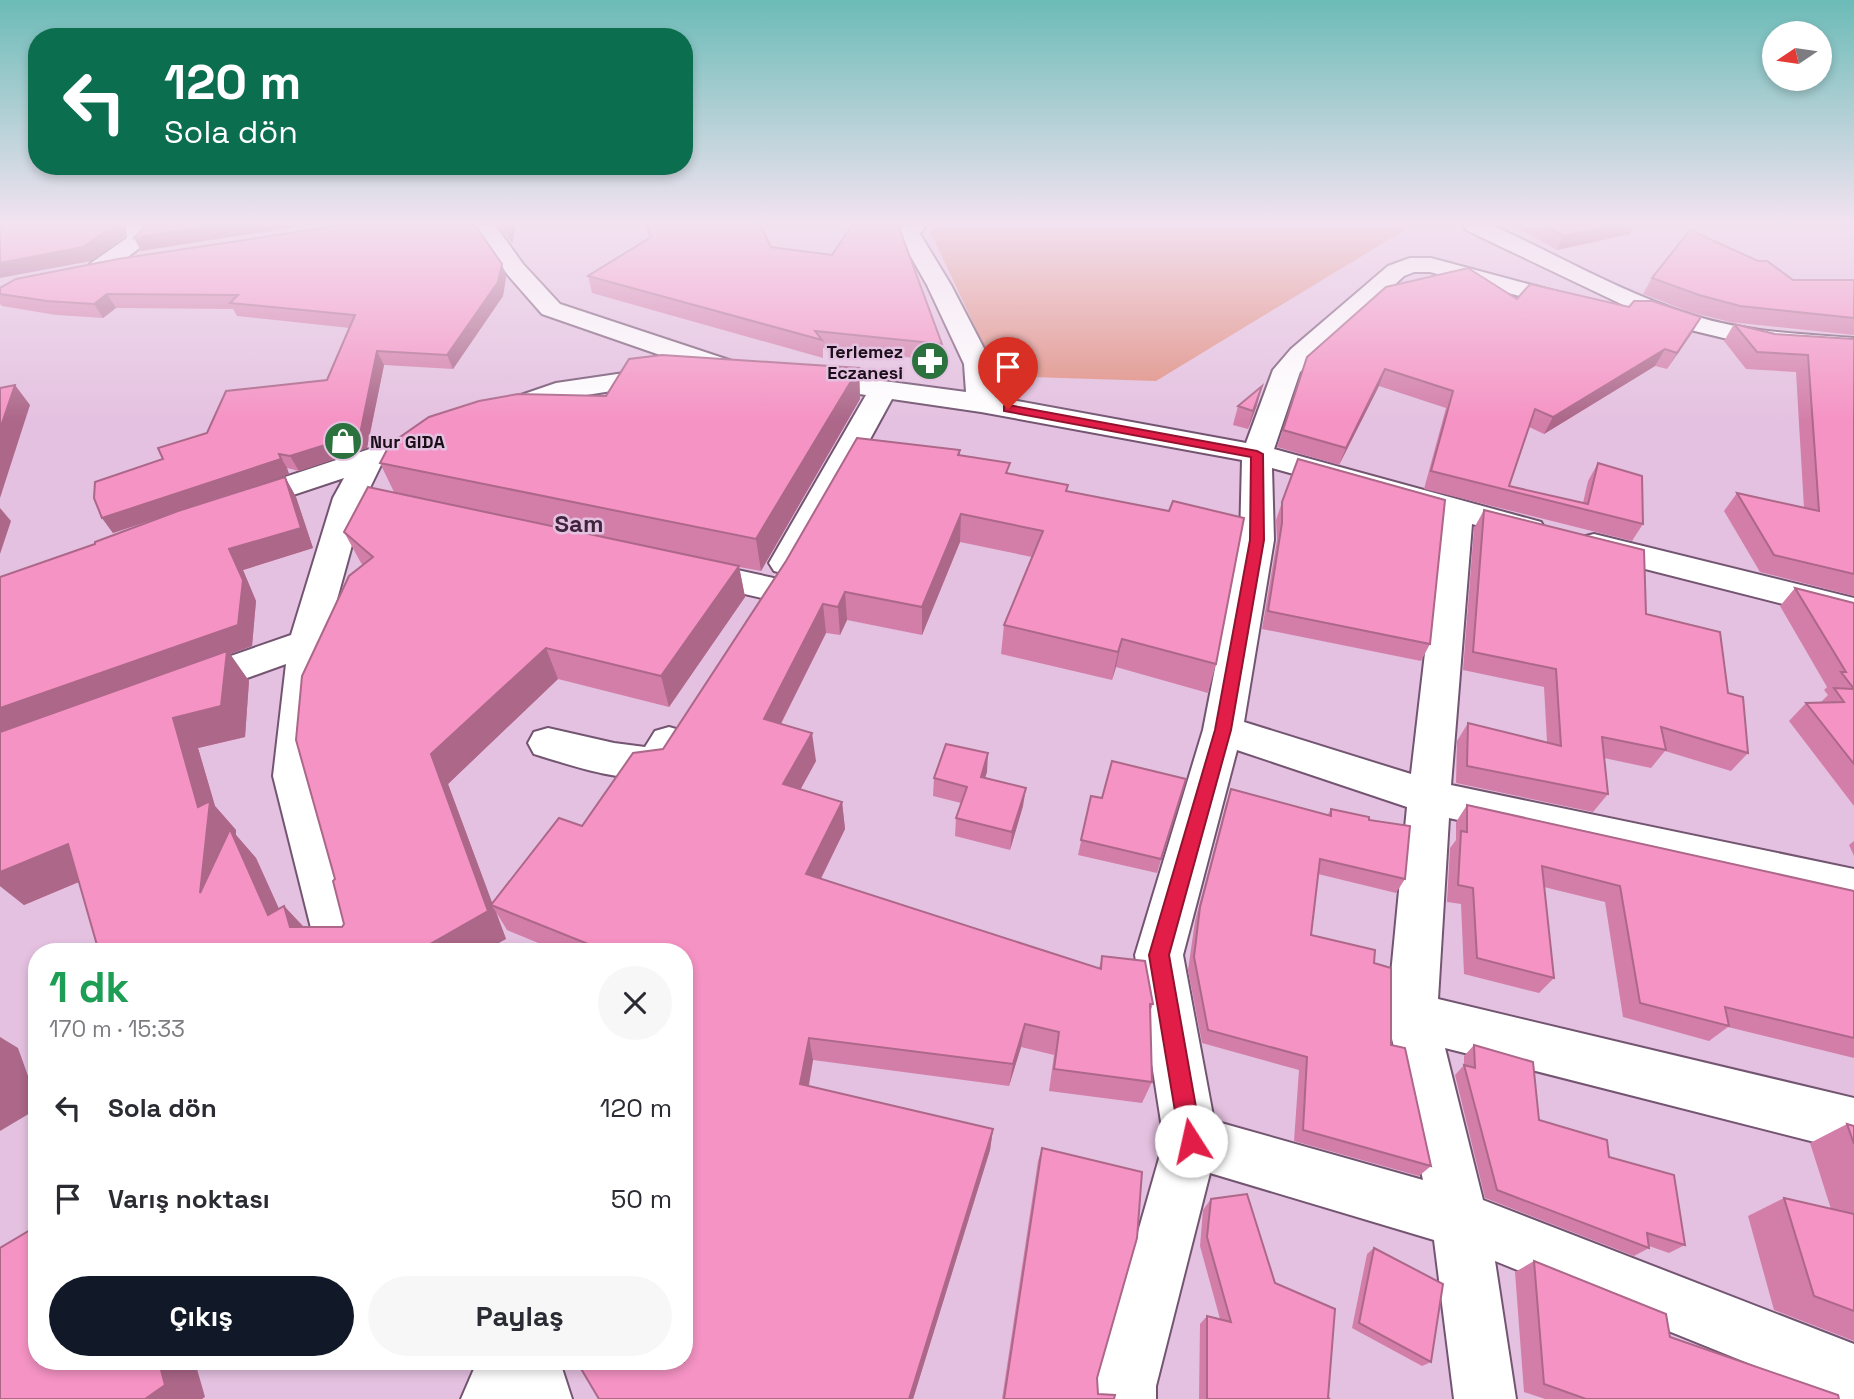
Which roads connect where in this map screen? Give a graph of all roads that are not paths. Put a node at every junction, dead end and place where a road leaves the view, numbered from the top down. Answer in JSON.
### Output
{"nodes":[{"id":1,"x":534,"y":290,"type":"edge"},
{"id":2,"x":942,"y":290,"type":"edge"},
{"id":3,"x":1374,"y":290,"type":"edge"},
{"id":4,"x":1525,"y":290,"type":"edge"},
{"id":5,"x":1612,"y":290,"type":"edge"},
{"id":6,"x":1647,"y":307,"type":"junction"},
{"id":7,"x":1854,"y":346,"type":"edge"},
{"id":8,"x":785,"y":376,"type":"edge"},
{"id":9,"x":882,"y":391,"type":"junction"},
{"id":10,"x":981,"y":404,"type":"junction"},
{"id":11,"x":1257,"y":454,"type":"junction"},
{"id":12,"x":368,"y":461,"type":"junction"},
{"id":13,"x":218,"y":510,"type":"edge"},
{"id":14,"x":1457,"y":512,"type":"junction"},
{"id":15,"x":662,"y":565,"type":"edge"},
{"id":16,"x":771,"y":589,"type":"junction"},
{"id":17,"x":1854,"y":610,"type":"edge"},
{"id":18,"x":750,"y":621,"type":"edge"},
{"id":19,"x":307,"y":643,"type":"junction"},
{"id":20,"x":157,"y":697,"type":"edge"},
{"id":21,"x":691,"y":709,"type":"edge"},
{"id":22,"x":1223,"y":730,"type":"junction"},
{"id":23,"x":548,"y":743,"type":"dead end"},
{"id":24,"x":1429,"y":797,"type":"junction"},
{"id":25,"x":1854,"y":889,"type":"edge"},
{"id":26,"x":339,"y":943,"type":"edge"},
{"id":27,"x":1412,"y":1016,"type":"junction"},
{"id":28,"x":1854,"y":1125,"type":"edge"},
{"id":29,"x":1191,"y":1141,"type":"junction"},
{"id":30,"x":1460,"y":1219,"type":"junction"},
{"id":31,"x":505,"y":1370,"type":"edge"},
{"id":32,"x":532,"y":1370,"type":"edge"},
{"id":33,"x":1854,"y":1375,"type":"edge"},
{"id":34,"x":492,"y":1399,"type":"edge"},
{"id":35,"x":541,"y":1399,"type":"edge"},
{"id":36,"x":1125,"y":1399,"type":"edge"},
{"id":37,"x":1485,"y":1399,"type":"edge"}],
"edges":[{"from":1,"to":12,"type":"street"},
{"from":2,"to":10,"type":"street"},
{"from":3,"to":11,"type":"street"},
{"from":4,"to":6,"type":"street"},
{"from":5,"to":6,"type":"street"},
{"from":6,"to":7,"type":"street"},
{"from":8,"to":9,"type":"street"},
{"from":9,"to":10,"type":"street"},
{"from":9,"to":16,"type":"street"},
{"from":10,"to":11,"type":"street"},
{"from":11,"to":14,"type":"street"},
{"from":11,"to":22,"type":"street"},
{"from":12,"to":13,"type":"street"},
{"from":12,"to":19,"type":"street"},
{"from":14,"to":17,"type":"street"},
{"from":14,"to":24,"type":"street"},
{"from":15,"to":16,"type":"street"},
{"from":16,"to":18,"type":"street"},
{"from":19,"to":20,"type":"street"},
{"from":19,"to":26,"type":"street"},
{"from":21,"to":23,"type":"street"},
{"from":22,"to":24,"type":"street"},
{"from":22,"to":29,"type":"street"},
{"from":24,"to":25,"type":"street"},
{"from":24,"to":27,"type":"street"},
{"from":27,"to":28,"type":"street"},
{"from":27,"to":30,"type":"street"},
{"from":29,"to":30,"type":"street"},
{"from":29,"to":36,"type":"street"},
{"from":30,"to":33,"type":"street"},
{"from":30,"to":37,"type":"street"},
{"from":31,"to":34,"type":"street"},
{"from":32,"to":35,"type":"street"}]}
